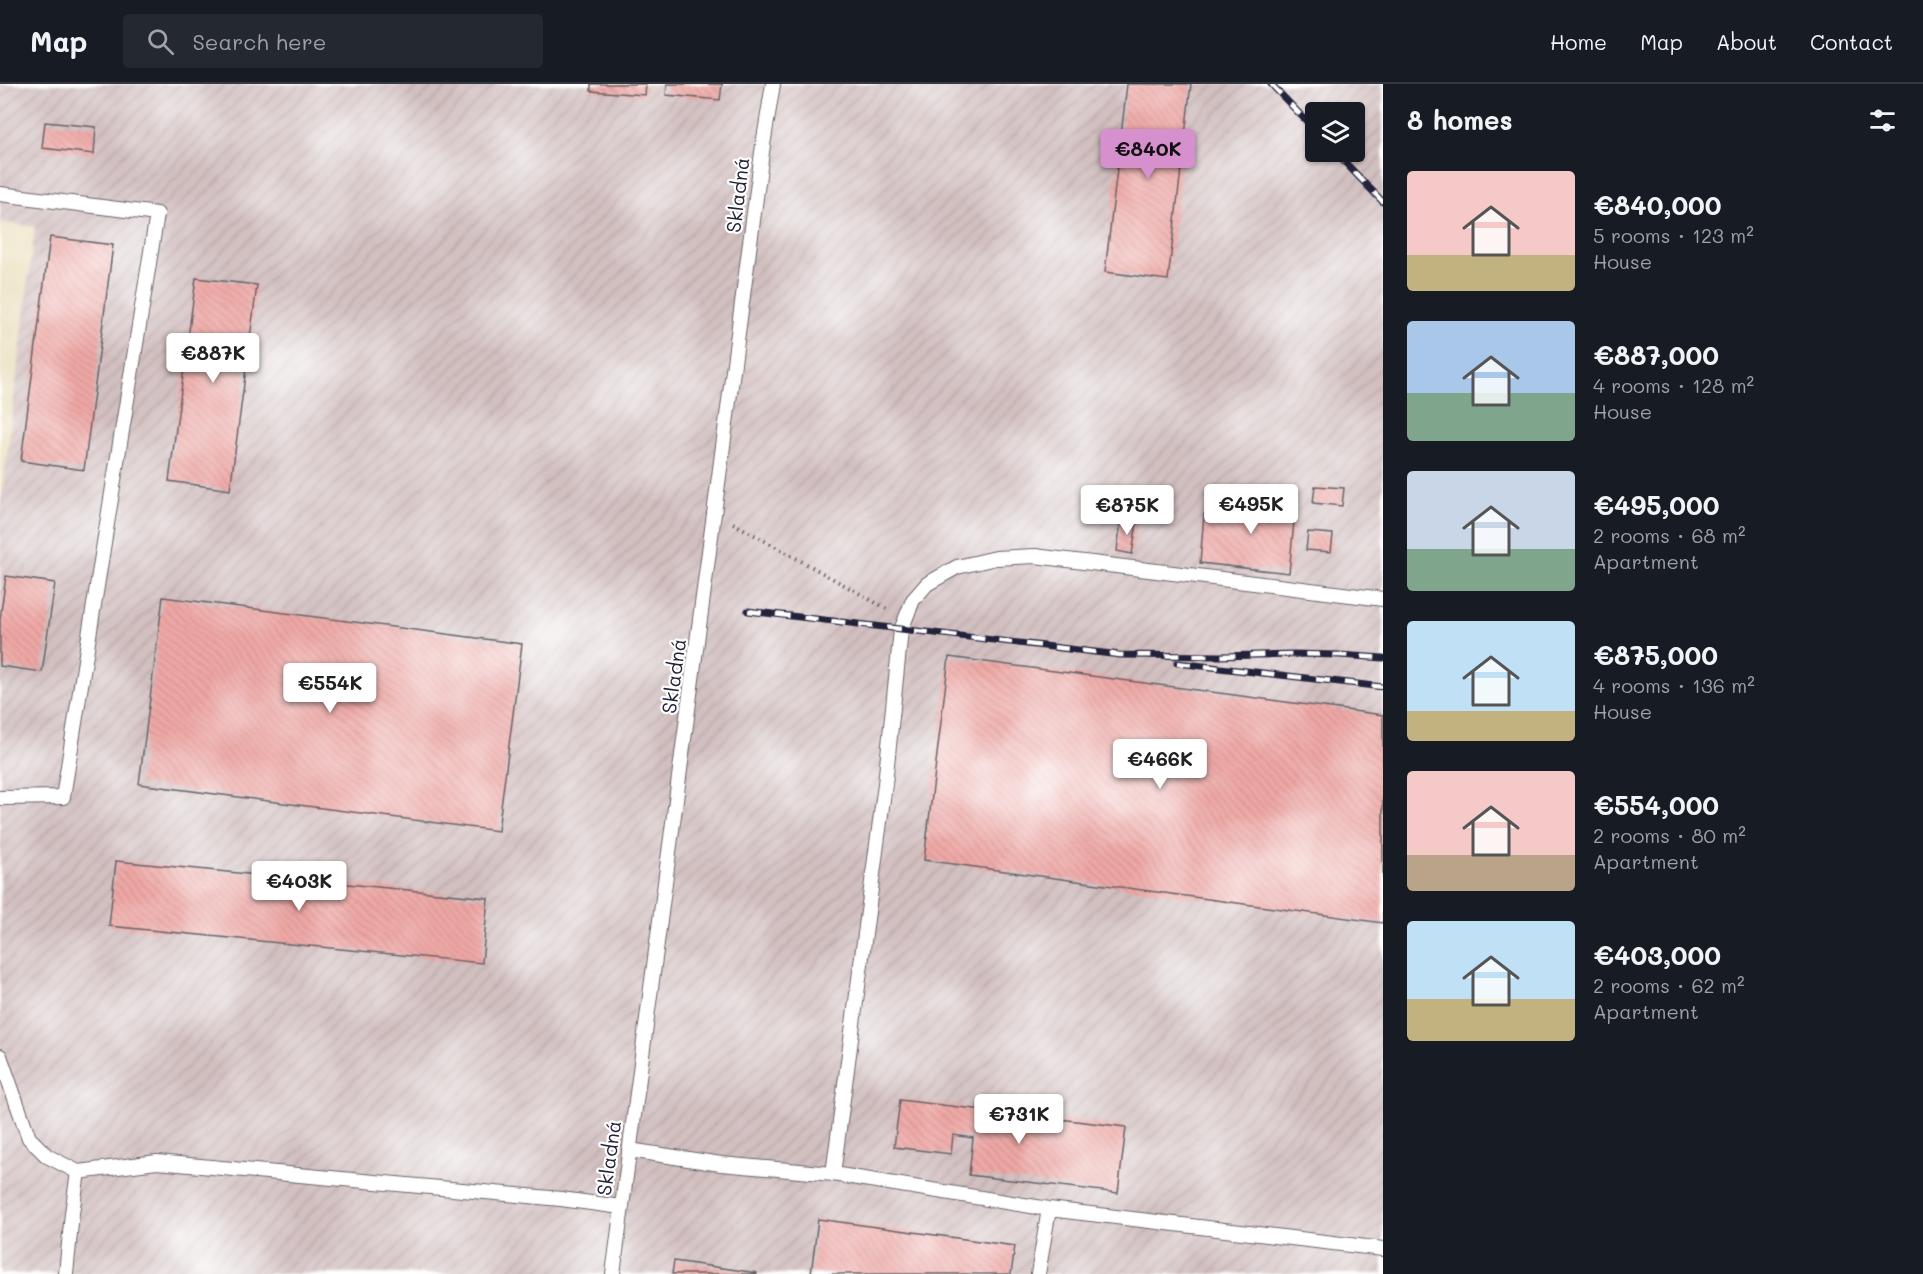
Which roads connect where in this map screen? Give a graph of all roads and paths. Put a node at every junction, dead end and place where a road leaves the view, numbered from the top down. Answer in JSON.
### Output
{"nodes":[{"id":1,"x":773,"y":84,"type":"edge"},
{"id":2,"x":0,"y":194,"type":"edge"},
{"id":3,"x":714,"y":516,"type":"junction"},
{"id":4,"x":1383,"y":599,"type":"edge"},
{"id":5,"x":905,"y":619,"type":"junction"},
{"id":6,"x":0,"y":798,"type":"edge"},
{"id":7,"x":0,"y":1056,"type":"edge"},
{"id":8,"x":629,"y":1150,"type":"junction"},
{"id":9,"x":78,"y":1172,"type":"junction"},
{"id":10,"x":833,"y":1174,"type":"junction"},
{"id":11,"x":621,"y":1207,"type":"junction"},
{"id":12,"x":1049,"y":1209,"type":"junction"},
{"id":13,"x":1383,"y":1249,"type":"edge"},
{"id":14,"x":66,"y":1274,"type":"edge"},
{"id":15,"x":613,"y":1274,"type":"edge"},
{"id":16,"x":1038,"y":1274,"type":"edge"}],
"edges":[{"from":1,"to":3,"type":"lane","name":"Skladná"},
{"from":2,"to":6,"type":"lane"},
{"from":3,"to":5,"type":"path"},
{"from":3,"to":8,"type":"lane","name":"Skladná"},
{"from":4,"to":5,"type":"lane"},
{"from":5,"to":10,"type":"lane"},
{"from":7,"to":9,"type":"lane"},
{"from":8,"to":10,"type":"lane"},
{"from":8,"to":11,"type":"lane","name":"Skladná"},
{"from":9,"to":11,"type":"lane"},
{"from":9,"to":14,"type":"lane"},
{"from":10,"to":12,"type":"lane"},
{"from":11,"to":15,"type":"lane","name":"Skladná"},
{"from":12,"to":13,"type":"lane"},
{"from":12,"to":16,"type":"lane"}]}
